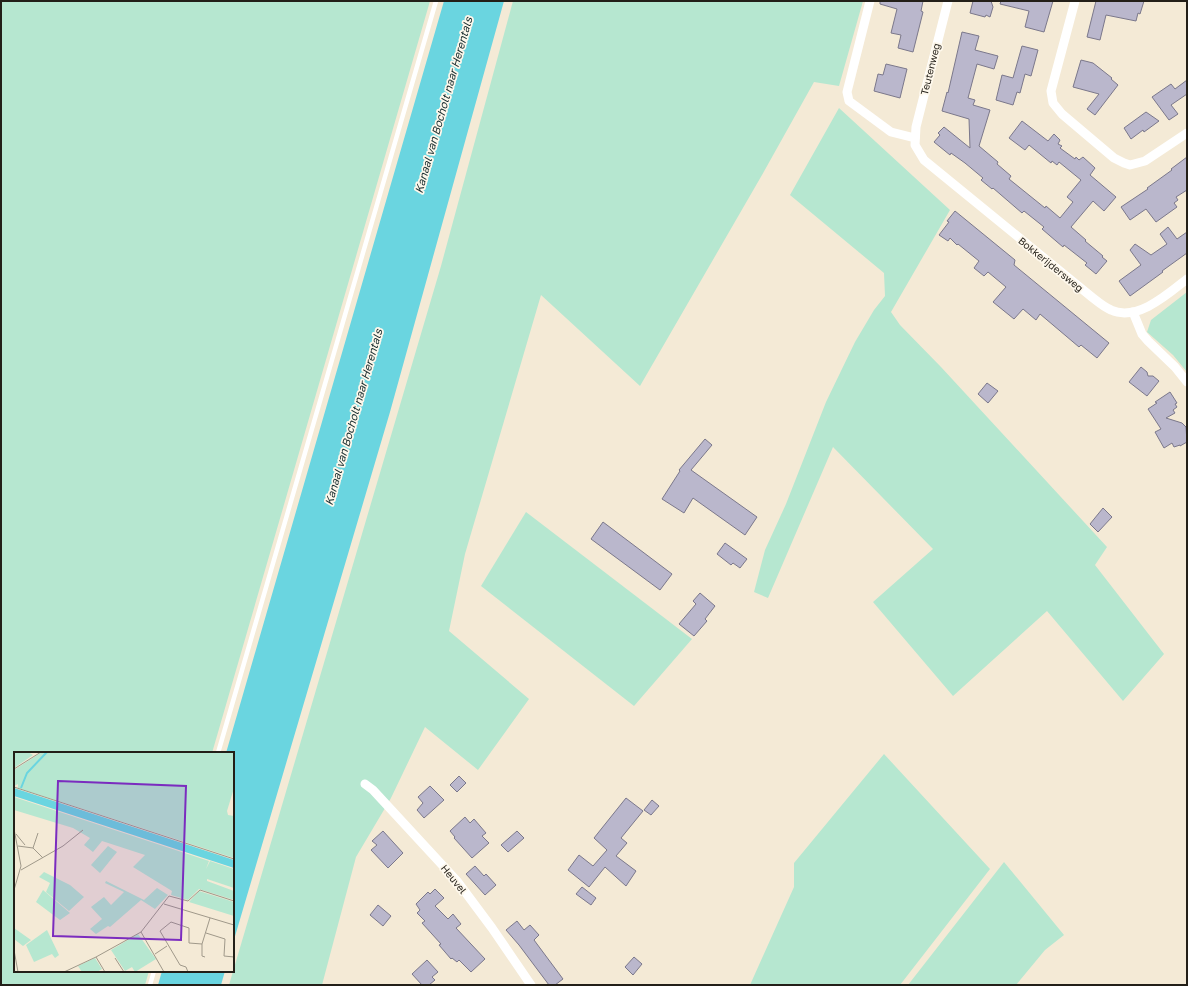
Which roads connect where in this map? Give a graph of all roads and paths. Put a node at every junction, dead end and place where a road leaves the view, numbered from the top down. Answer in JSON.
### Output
{"nodes":[{"id":1,"x":436,"y":1,"type":"edge"},
{"id":2,"x":870,"y":1,"type":"edge"},
{"id":3,"x":948,"y":1,"type":"edge"},
{"id":4,"x":1075,"y":1,"type":"edge"},
{"id":5,"x":1187,"y":133,"type":"edge"},
{"id":6,"x":915,"y":138,"type":"junction"},
{"id":7,"x":1187,"y":279,"type":"edge"},
{"id":8,"x":1133,"y":312,"type":"junction"},
{"id":9,"x":1187,"y":382,"type":"edge"},
{"id":10,"x":218,"y":752,"type":"edge"},
{"id":11,"x":364,"y":784,"type":"dead end"},
{"id":12,"x":154,"y":972,"type":"edge"},
{"id":13,"x":150,"y":985,"type":"edge"},
{"id":14,"x":531,"y":985,"type":"edge"}],
"edges":[{"from":1,"to":10,"type":"lane"},
{"from":2,"to":6,"type":"street"},
{"from":3,"to":6,"type":"street","name":"Teutenweg"},
{"from":4,"to":5,"type":"street"},
{"from":6,"to":8,"type":"street","name":"Bokkerijdersweg"},
{"from":7,"to":8,"type":"street"},
{"from":8,"to":9,"type":"street"},
{"from":11,"to":14,"type":"street","name":"Heuvel"},
{"from":12,"to":13,"type":"lane"}]}
